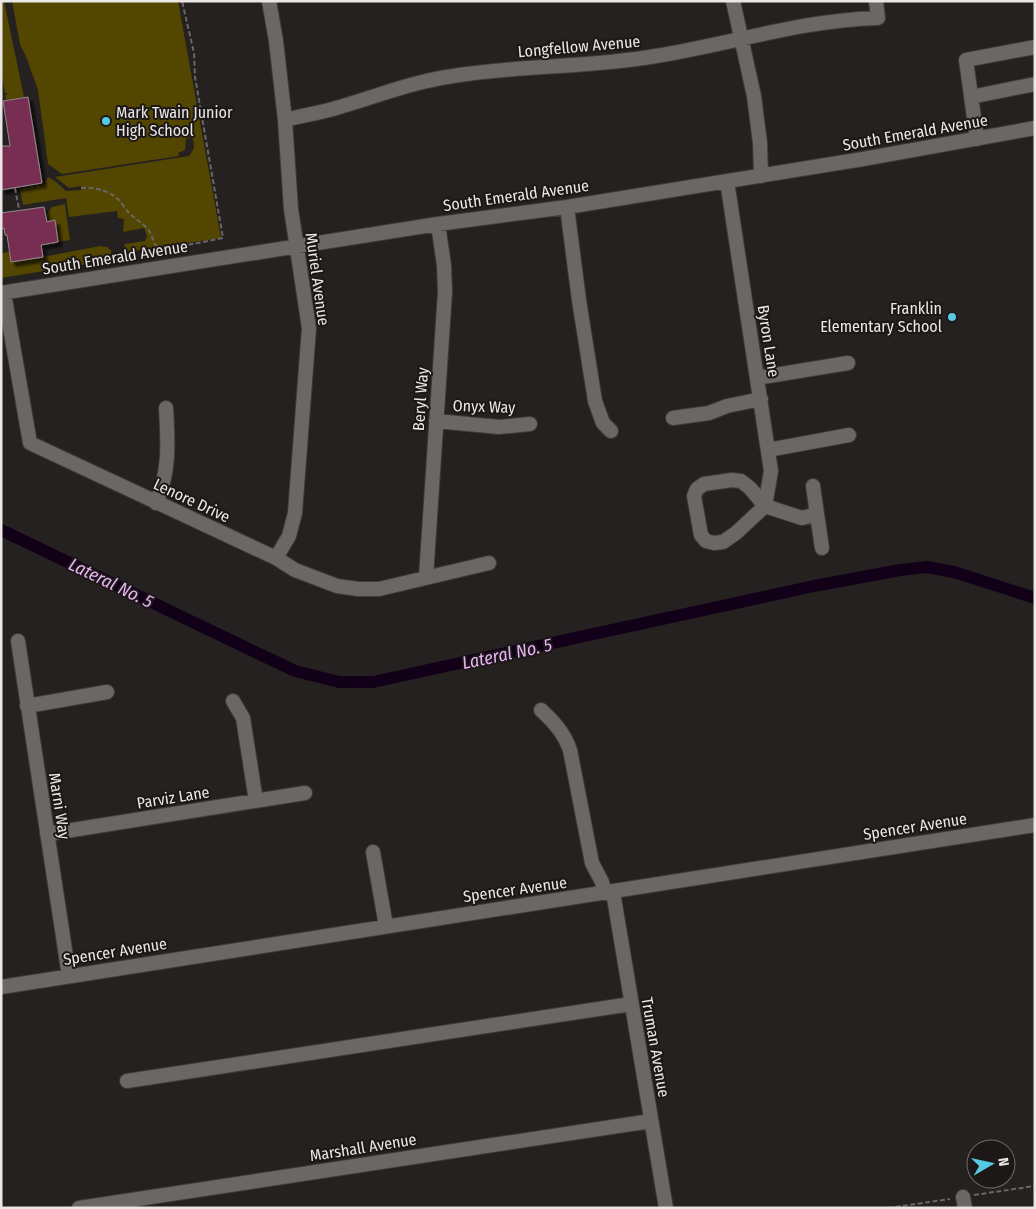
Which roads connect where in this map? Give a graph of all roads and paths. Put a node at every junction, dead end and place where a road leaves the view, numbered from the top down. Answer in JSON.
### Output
{"nodes":[{"id":1,"x":182,"y":1,"type":"edge"},
{"id":2,"x":269,"y":1,"type":"edge"},
{"id":3,"x":733,"y":1,"type":"edge"},
{"id":4,"x":876,"y":1,"type":"edge"},
{"id":5,"x":740,"y":39,"type":"junction"},
{"id":6,"x":1035,"y":47,"type":"edge"},
{"id":7,"x":1035,"y":84,"type":"edge"},
{"id":8,"x":971,"y":97,"type":"junction"},
{"id":9,"x":285,"y":120,"type":"junction"},
{"id":10,"x":1035,"y":128,"type":"edge"},
{"id":11,"x":976,"y":139,"type":"junction"},
{"id":12,"x":761,"y":176,"type":"junction"},
{"id":13,"x":727,"y":181,"type":"junction"},
{"id":14,"x":15,"y":188,"type":"dead end"},
{"id":15,"x":81,"y":188,"type":"dead end"},
{"id":16,"x":567,"y":207,"type":"junction"},
{"id":17,"x":19,"y":209,"type":"dead end"},
{"id":18,"x":438,"y":224,"type":"junction"},
{"id":19,"x":298,"y":247,"type":"junction"},
{"id":20,"x":3,"y":293,"type":"edge"},
{"id":21,"x":848,"y":362,"type":"dead end"},
{"id":22,"x":757,"y":378,"type":"junction"},
{"id":23,"x":760,"y":399,"type":"junction"},
{"id":24,"x":166,"y":408,"type":"dead end"},
{"id":25,"x":673,"y":418,"type":"dead end"},
{"id":26,"x":436,"y":421,"type":"junction"},
{"id":27,"x":530,"y":424,"type":"dead end"},
{"id":28,"x":612,"y":431,"type":"dead end"},
{"id":29,"x":849,"y":435,"type":"dead end"},
{"id":30,"x":768,"y":450,"type":"junction"},
{"id":31,"x":813,"y":486,"type":"dead end"},
{"id":32,"x":156,"y":503,"type":"junction"},
{"id":33,"x":766,"y":506,"type":"junction"},
{"id":34,"x":817,"y":514,"type":"junction"},
{"id":35,"x":822,"y":548,"type":"dead end"},
{"id":36,"x":276,"y":558,"type":"junction"},
{"id":37,"x":489,"y":563,"type":"dead end"},
{"id":38,"x":426,"y":577,"type":"junction"},
{"id":39,"x":18,"y":641,"type":"dead end"},
{"id":40,"x":107,"y":692,"type":"dead end"},
{"id":41,"x":233,"y":701,"type":"dead end"},
{"id":42,"x":27,"y":706,"type":"junction"},
{"id":43,"x":541,"y":710,"type":"dead end"},
{"id":44,"x":305,"y":793,"type":"dead end"},
{"id":45,"x":256,"y":801,"type":"junction"},
{"id":46,"x":1035,"y":826,"type":"edge"},
{"id":47,"x":47,"y":834,"type":"junction"},
{"id":48,"x":373,"y":852,"type":"dead end"},
{"id":49,"x":609,"y":893,"type":"junction"},
{"id":50,"x":386,"y":926,"type":"junction"},
{"id":51,"x":69,"y":976,"type":"junction"},
{"id":52,"x":1,"y":987,"type":"edge"},
{"id":53,"x":631,"y":1004,"type":"junction"},
{"id":54,"x":127,"y":1081,"type":"dead end"},
{"id":55,"x":651,"y":1120,"type":"junction"},
{"id":56,"x":80,"y":1208,"type":"edge"},
{"id":57,"x":666,"y":1208,"type":"edge"}],
"edges":[{"from":1,"to":15,"type":"path"},
{"from":2,"to":9,"type":"street","name":"Muriel Avenue"},
{"from":3,"to":5,"type":"street"},
{"from":4,"to":5,"type":"street","name":"Longfellow Avenue"},
{"from":5,"to":9,"type":"street","name":"Longfellow Avenue"},
{"from":5,"to":12,"type":"street"},
{"from":6,"to":8,"type":"street"},
{"from":7,"to":8,"type":"street"},
{"from":8,"to":11,"type":"street"},
{"from":9,"to":19,"type":"street","name":"Muriel Avenue"},
{"from":10,"to":11,"type":"street","name":"South Emerald Avenue"},
{"from":11,"to":12,"type":"street","name":"South Emerald Avenue"},
{"from":12,"to":13,"type":"street","name":"South Emerald Avenue"},
{"from":13,"to":16,"type":"street","name":"South Emerald Avenue"},
{"from":13,"to":22,"type":"street","name":"Byron Lane"},
{"from":14,"to":17,"type":"path"},
{"from":16,"to":18,"type":"street","name":"South Emerald Avenue"},
{"from":16,"to":28,"type":"street"},
{"from":18,"to":19,"type":"street","name":"South Emerald Avenue"},
{"from":18,"to":26,"type":"street","name":"Beryl Way"},
{"from":19,"to":20,"type":"street","name":"South Emerald Avenue"},
{"from":19,"to":36,"type":"street","name":"Muriel Avenue"},
{"from":20,"to":32,"type":"street","name":"Lenore Drive"},
{"from":21,"to":22,"type":"street"},
{"from":22,"to":23,"type":"street","name":"Byron Lane"},
{"from":23,"to":25,"type":"street"},
{"from":23,"to":30,"type":"street","name":"Byron Lane"},
{"from":24,"to":32,"type":"street"},
{"from":26,"to":27,"type":"street","name":"Onyx Way"},
{"from":26,"to":38,"type":"street","name":"Beryl Way"},
{"from":29,"to":30,"type":"street"},
{"from":30,"to":33,"type":"street","name":"Byron Lane"},
{"from":31,"to":34,"type":"street"},
{"from":32,"to":36,"type":"street","name":"Lenore Drive"},
{"from":33,"to":33,"type":"street"},
{"from":33,"to":34,"type":"street"},
{"from":34,"to":35,"type":"street"},
{"from":36,"to":38,"type":"street","name":"Lenore Drive"},
{"from":37,"to":38,"type":"street","name":"Lenore Drive"},
{"from":39,"to":42,"type":"street","name":"Marni Way"},
{"from":40,"to":42,"type":"street"},
{"from":41,"to":45,"type":"street"},
{"from":42,"to":47,"type":"street","name":"Marni Way"},
{"from":43,"to":49,"type":"street","name":"Truman Avenue"},
{"from":44,"to":45,"type":"street","name":"Parviz Lane"},
{"from":45,"to":47,"type":"street","name":"Parviz Lane"},
{"from":46,"to":49,"type":"street","name":"Spencer Avenue"},
{"from":47,"to":51,"type":"street","name":"Marni Way"},
{"from":48,"to":50,"type":"street"},
{"from":49,"to":50,"type":"street","name":"Spencer Avenue"},
{"from":49,"to":53,"type":"street","name":"Truman Avenue"},
{"from":50,"to":51,"type":"street","name":"Spencer Avenue"},
{"from":51,"to":52,"type":"street","name":"Spencer Avenue"},
{"from":53,"to":54,"type":"street"},
{"from":53,"to":55,"type":"street","name":"Truman Avenue"},
{"from":55,"to":56,"type":"street","name":"Marshall Avenue"},
{"from":55,"to":57,"type":"street","name":"Truman Avenue"}]}
